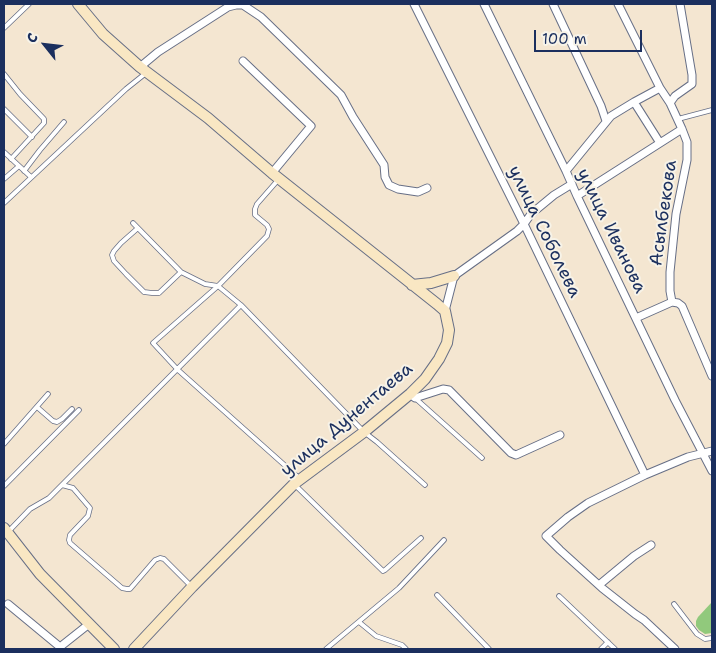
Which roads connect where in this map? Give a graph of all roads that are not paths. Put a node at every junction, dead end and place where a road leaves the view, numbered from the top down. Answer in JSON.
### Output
{"nodes":[{"id":1,"x":29,"y":4,"type":"edge"},
{"id":2,"x":78,"y":4,"type":"edge"},
{"id":3,"x":414,"y":4,"type":"edge"},
{"id":4,"x":484,"y":4,"type":"edge"},
{"id":5,"x":553,"y":4,"type":"edge"},
{"id":6,"x":618,"y":4,"type":"edge"},
{"id":7,"x":680,"y":4,"type":"edge"},
{"id":8,"x":4,"y":28,"type":"edge"},
{"id":9,"x":243,"y":61,"type":"dead end"},
{"id":10,"x":143,"y":69,"type":"junction"},
{"id":11,"x":4,"y":74,"type":"edge"},
{"id":12,"x":660,"y":88,"type":"junction"},
{"id":13,"x":634,"y":102,"type":"junction"},
{"id":14,"x":670,"y":103,"type":"junction"},
{"id":15,"x":4,"y":109,"type":"edge"},
{"id":16,"x":712,"y":110,"type":"edge"},
{"id":17,"x":678,"y":119,"type":"junction"},
{"id":18,"x":606,"y":121,"type":"junction"},
{"id":19,"x":64,"y":122,"type":"dead end"},
{"id":20,"x":682,"y":129,"type":"junction"},
{"id":21,"x":32,"y":137,"type":"junction"},
{"id":22,"x":660,"y":143,"type":"junction"},
{"id":23,"x":4,"y":152,"type":"edge"},
{"id":24,"x":11,"y":159,"type":"junction"},
{"id":25,"x":31,"y":162,"type":"junction"},
{"id":26,"x":19,"y":166,"type":"junction"},
{"id":27,"x":40,"y":169,"type":"junction"},
{"id":28,"x":24,"y":171,"type":"junction"},
{"id":29,"x":566,"y":171,"type":"junction"},
{"id":30,"x":276,"y":176,"type":"junction"},
{"id":31,"x":31,"y":177,"type":"junction"},
{"id":32,"x":4,"y":179,"type":"edge"},
{"id":33,"x":572,"y":184,"type":"junction"},
{"id":34,"x":427,"y":188,"type":"dead end"},
{"id":35,"x":4,"y":194,"type":"edge"},
{"id":36,"x":577,"y":196,"type":"junction"},
{"id":37,"x":9,"y":198,"type":"junction"},
{"id":38,"x":4,"y":203,"type":"edge"},
{"id":39,"x":133,"y":223,"type":"dead end"},
{"id":40,"x":524,"y":224,"type":"junction"},
{"id":41,"x":138,"y":228,"type":"junction"},
{"id":42,"x":181,"y":272,"type":"junction"},
{"id":43,"x":454,"y":276,"type":"junction"},
{"id":44,"x":412,"y":285,"type":"junction"},
{"id":45,"x":218,"y":286,"type":"junction"},
{"id":46,"x":672,"y":302,"type":"junction"},
{"id":47,"x":242,"y":305,"type":"junction"},
{"id":48,"x":445,"y":311,"type":"junction"},
{"id":49,"x":636,"y":318,"type":"junction"},
{"id":50,"x":178,"y":370,"type":"junction"},
{"id":51,"x":712,"y":376,"type":"edge"},
{"id":52,"x":48,"y":394,"type":"dead end"},
{"id":53,"x":412,"y":396,"type":"junction"},
{"id":54,"x":37,"y":407,"type":"junction"},
{"id":55,"x":72,"y":408,"type":"dead end"},
{"id":56,"x":79,"y":410,"type":"dead end"},
{"id":57,"x":364,"y":432,"type":"junction"},
{"id":58,"x":560,"y":436,"type":"dead end"},
{"id":59,"x":4,"y":444,"type":"edge"},
{"id":60,"x":712,"y":451,"type":"edge"},
{"id":61,"x":703,"y":453,"type":"junction"},
{"id":62,"x":482,"y":458,"type":"dead end"},
{"id":63,"x":712,"y":471,"type":"edge"},
{"id":64,"x":645,"y":475,"type":"junction"},
{"id":65,"x":297,"y":482,"type":"junction"},
{"id":66,"x":62,"y":485,"type":"junction"},
{"id":67,"x":425,"y":485,"type":"dead end"},
{"id":68,"x":4,"y":486,"type":"edge"},
{"id":69,"x":6,"y":530,"type":"edge"},
{"id":70,"x":420,"y":538,"type":"dead end"},
{"id":71,"x":444,"y":540,"type":"dead end"},
{"id":72,"x":651,"y":545,"type":"dead end"},
{"id":73,"x":599,"y":585,"type":"junction"},
{"id":74,"x":192,"y":586,"type":"junction"},
{"id":75,"x":437,"y":595,"type":"dead end"},
{"id":76,"x":559,"y":596,"type":"dead end"},
{"id":77,"x":8,"y":604,"type":"dead end"},
{"id":78,"x":674,"y":604,"type":"dead end"},
{"id":79,"x":358,"y":622,"type":"junction"},
{"id":80,"x":89,"y":624,"type":"junction"},
{"id":81,"x":712,"y":638,"type":"edge"},
{"id":82,"x":608,"y":642,"type":"junction"},
{"id":83,"x":114,"y":649,"type":"edge"},
{"id":84,"x":134,"y":649,"type":"edge"},
{"id":85,"x":326,"y":649,"type":"edge"},
{"id":86,"x":406,"y":649,"type":"edge"},
{"id":87,"x":489,"y":649,"type":"edge"},
{"id":88,"x":602,"y":649,"type":"edge"},
{"id":89,"x":615,"y":649,"type":"edge"},
{"id":90,"x":675,"y":649,"type":"edge"}],
"edges":[{"from":1,"to":8,"type":"lane"},
{"from":2,"to":10,"type":"street"},
{"from":3,"to":40,"type":"street","name":"улица Соболева"},
{"from":4,"to":29,"type":"street","name":"улица Иванова"},
{"from":5,"to":18,"type":"street"},
{"from":6,"to":12,"type":"street","name":"Асылбекова"},
{"from":7,"to":14,"type":"street"},
{"from":9,"to":30,"type":"street"},
{"from":10,"to":27,"type":"lane"},
{"from":10,"to":30,"type":"street"},
{"from":10,"to":34,"type":"street"},
{"from":11,"to":21,"type":"lane"},
{"from":12,"to":13,"type":"street"},
{"from":12,"to":14,"type":"street","name":"Асылбекова"},
{"from":13,"to":18,"type":"street"},
{"from":13,"to":22,"type":"street"},
{"from":14,"to":17,"type":"street","name":"Асылбекова"},
{"from":15,"to":21,"type":"lane"},
{"from":16,"to":17,"type":"lane"},
{"from":17,"to":20,"type":"street","name":"Асылбекова"},
{"from":18,"to":29,"type":"street"},
{"from":19,"to":25,"type":"lane"},
{"from":20,"to":22,"type":"street"},
{"from":20,"to":46,"type":"street","name":"Асылбекова"},
{"from":21,"to":24,"type":"lane"},
{"from":22,"to":36,"type":"street"},
{"from":23,"to":24,"type":"lane"},
{"from":24,"to":26,"type":"lane"},
{"from":25,"to":27,"type":"lane"},
{"from":25,"to":28,"type":"lane"},
{"from":26,"to":28,"type":"lane"},
{"from":26,"to":32,"type":"lane"},
{"from":27,"to":31,"type":"lane"},
{"from":28,"to":31,"type":"lane"},
{"from":29,"to":33,"type":"street","name":"улица Иванова"},
{"from":30,"to":44,"type":"street"},
{"from":30,"to":45,"type":"lane"},
{"from":31,"to":37,"type":"lane"},
{"from":33,"to":36,"type":"street","name":"улица Иванова"},
{"from":33,"to":40,"type":"street"},
{"from":35,"to":37,"type":"lane"},
{"from":36,"to":49,"type":"street","name":"улица Иванова"},
{"from":37,"to":38,"type":"lane"},
{"from":39,"to":41,"type":"lane"},
{"from":40,"to":43,"type":"street"},
{"from":40,"to":64,"type":"street","name":"улица Соболева"},
{"from":41,"to":42,"type":"lane"},
{"from":41,"to":42,"type":"lane"},
{"from":42,"to":45,"type":"lane"},
{"from":43,"to":44,"type":"street"},
{"from":43,"to":48,"type":"street"},
{"from":44,"to":48,"type":"street"},
{"from":45,"to":47,"type":"lane"},
{"from":45,"to":50,"type":"lane"},
{"from":46,"to":49,"type":"street"},
{"from":46,"to":51,"type":"street"},
{"from":47,"to":50,"type":"lane"},
{"from":47,"to":57,"type":"lane"},
{"from":48,"to":53,"type":"street","name":"улица Дунентаева"},
{"from":49,"to":61,"type":"street","name":"улица Иванова"},
{"from":50,"to":65,"type":"lane"},
{"from":50,"to":66,"type":"lane"},
{"from":52,"to":54,"type":"lane"},
{"from":53,"to":57,"type":"street","name":"улица Дунентаева"},
{"from":53,"to":58,"type":"street"},
{"from":53,"to":62,"type":"lane"},
{"from":54,"to":55,"type":"lane"},
{"from":54,"to":59,"type":"lane"},
{"from":56,"to":68,"type":"lane"},
{"from":57,"to":65,"type":"street","name":"улица Дунентаева"},
{"from":57,"to":67,"type":"lane"},
{"from":60,"to":61,"type":"street"},
{"from":61,"to":63,"type":"street","name":"улица Иванова"},
{"from":61,"to":64,"type":"street"},
{"from":64,"to":73,"type":"street"},
{"from":65,"to":70,"type":"lane"},
{"from":65,"to":74,"type":"street","name":"улица Дунентаева"},
{"from":66,"to":69,"type":"lane"},
{"from":66,"to":74,"type":"lane"},
{"from":69,"to":80,"type":"street"},
{"from":71,"to":79,"type":"lane"},
{"from":72,"to":73,"type":"street"},
{"from":73,"to":90,"type":"street"},
{"from":74,"to":84,"type":"street","name":"улица Дунентаева"},
{"from":75,"to":87,"type":"lane"},
{"from":76,"to":82,"type":"lane"},
{"from":77,"to":80,"type":"street"},
{"from":78,"to":81,"type":"lane"},
{"from":79,"to":85,"type":"lane"},
{"from":79,"to":86,"type":"lane"},
{"from":80,"to":83,"type":"street"},
{"from":82,"to":88,"type":"lane"},
{"from":82,"to":89,"type":"lane"}]}
